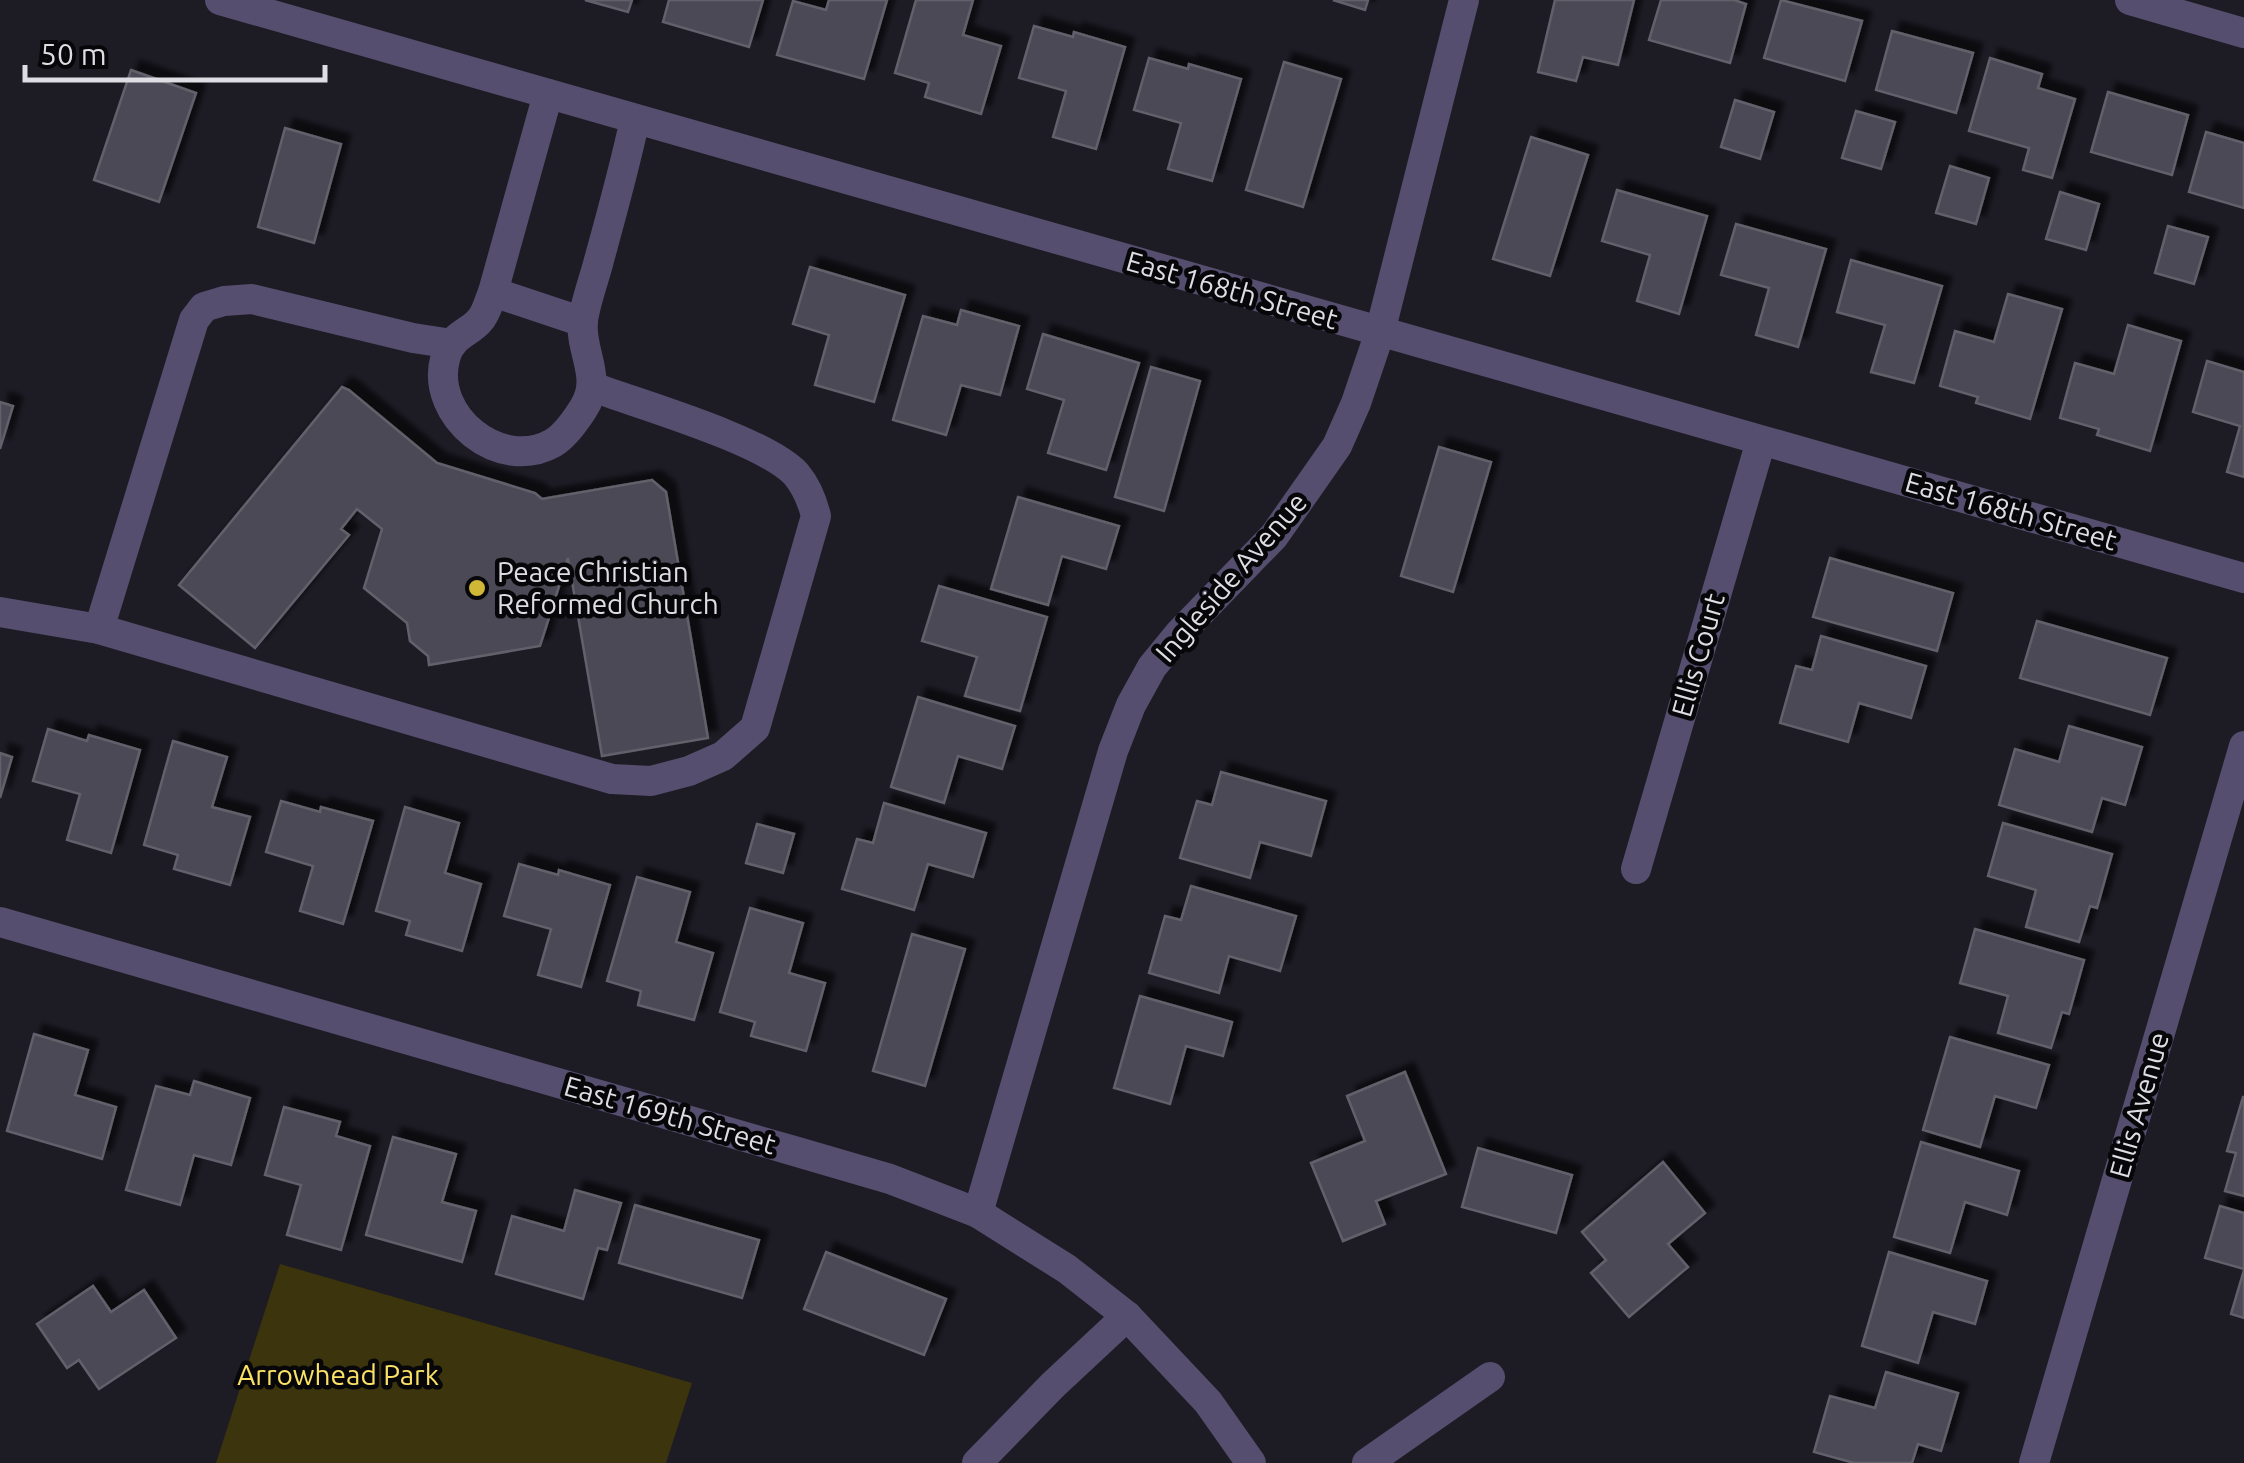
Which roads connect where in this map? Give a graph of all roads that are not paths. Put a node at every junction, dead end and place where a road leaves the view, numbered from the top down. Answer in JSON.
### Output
{"nodes":[{"id":1,"x":220,"y":0,"type":"edge"},
{"id":2,"x":1464,"y":0,"type":"edge"},
{"id":3,"x":2130,"y":0,"type":"edge"},
{"id":4,"x":2244,"y":33,"type":"edge"},
{"id":5,"x":548,"y":94,"type":"junction"},
{"id":6,"x":635,"y":119,"type":"junction"},
{"id":7,"x":493,"y":292,"type":"junction"},
{"id":8,"x":583,"y":322,"type":"junction"},
{"id":9,"x":1380,"y":332,"type":"junction"},
{"id":10,"x":452,"y":344,"type":"junction"},
{"id":11,"x":593,"y":387,"type":"junction"},
{"id":12,"x":1761,"y":441,"type":"junction"},
{"id":13,"x":2244,"y":578,"type":"edge"},
{"id":14,"x":0,"y":612,"type":"edge"},
{"id":15,"x":100,"y":629,"type":"junction"},
{"id":16,"x":2244,"y":746,"type":"edge"},
{"id":17,"x":1636,"y":870,"type":"dead end"},
{"id":18,"x":0,"y":922,"type":"edge"},
{"id":19,"x":978,"y":1213,"type":"junction"},
{"id":20,"x":1127,"y":1316,"type":"junction"},
{"id":21,"x":1490,"y":1377,"type":"dead end"},
{"id":22,"x":977,"y":1463,"type":"edge"},
{"id":23,"x":1251,"y":1463,"type":"edge"},
{"id":24,"x":1367,"y":1463,"type":"edge"},
{"id":25,"x":2034,"y":1463,"type":"edge"}],
"edges":[{"from":1,"to":5,"type":"street","name":"East 168th Street"},
{"from":2,"to":9,"type":"street","name":"Ingleside Avenue"},
{"from":3,"to":4,"type":"street"},
{"from":5,"to":6,"type":"street","name":"East 168th Street"},
{"from":5,"to":7,"type":"street"},
{"from":6,"to":8,"type":"street"},
{"from":6,"to":9,"type":"street","name":"East 168th Street"},
{"from":7,"to":8,"type":"street"},
{"from":7,"to":10,"type":"street"},
{"from":8,"to":11,"type":"street"},
{"from":9,"to":12,"type":"street","name":"East 168th Street"},
{"from":9,"to":19,"type":"street","name":"Ingleside Avenue"},
{"from":10,"to":11,"type":"street"},
{"from":10,"to":15,"type":"street"},
{"from":11,"to":15,"type":"street"},
{"from":12,"to":13,"type":"street","name":"East 168th Street"},
{"from":12,"to":17,"type":"street","name":"Ellis Court"},
{"from":14,"to":15,"type":"street"},
{"from":16,"to":25,"type":"street","name":"Ellis Avenue"},
{"from":18,"to":19,"type":"street","name":"East 169th Street"},
{"from":19,"to":20,"type":"street","name":"East 169th Street"},
{"from":20,"to":22,"type":"street"},
{"from":20,"to":23,"type":"street","name":"East 169th Street"},
{"from":21,"to":24,"type":"street"}]}
